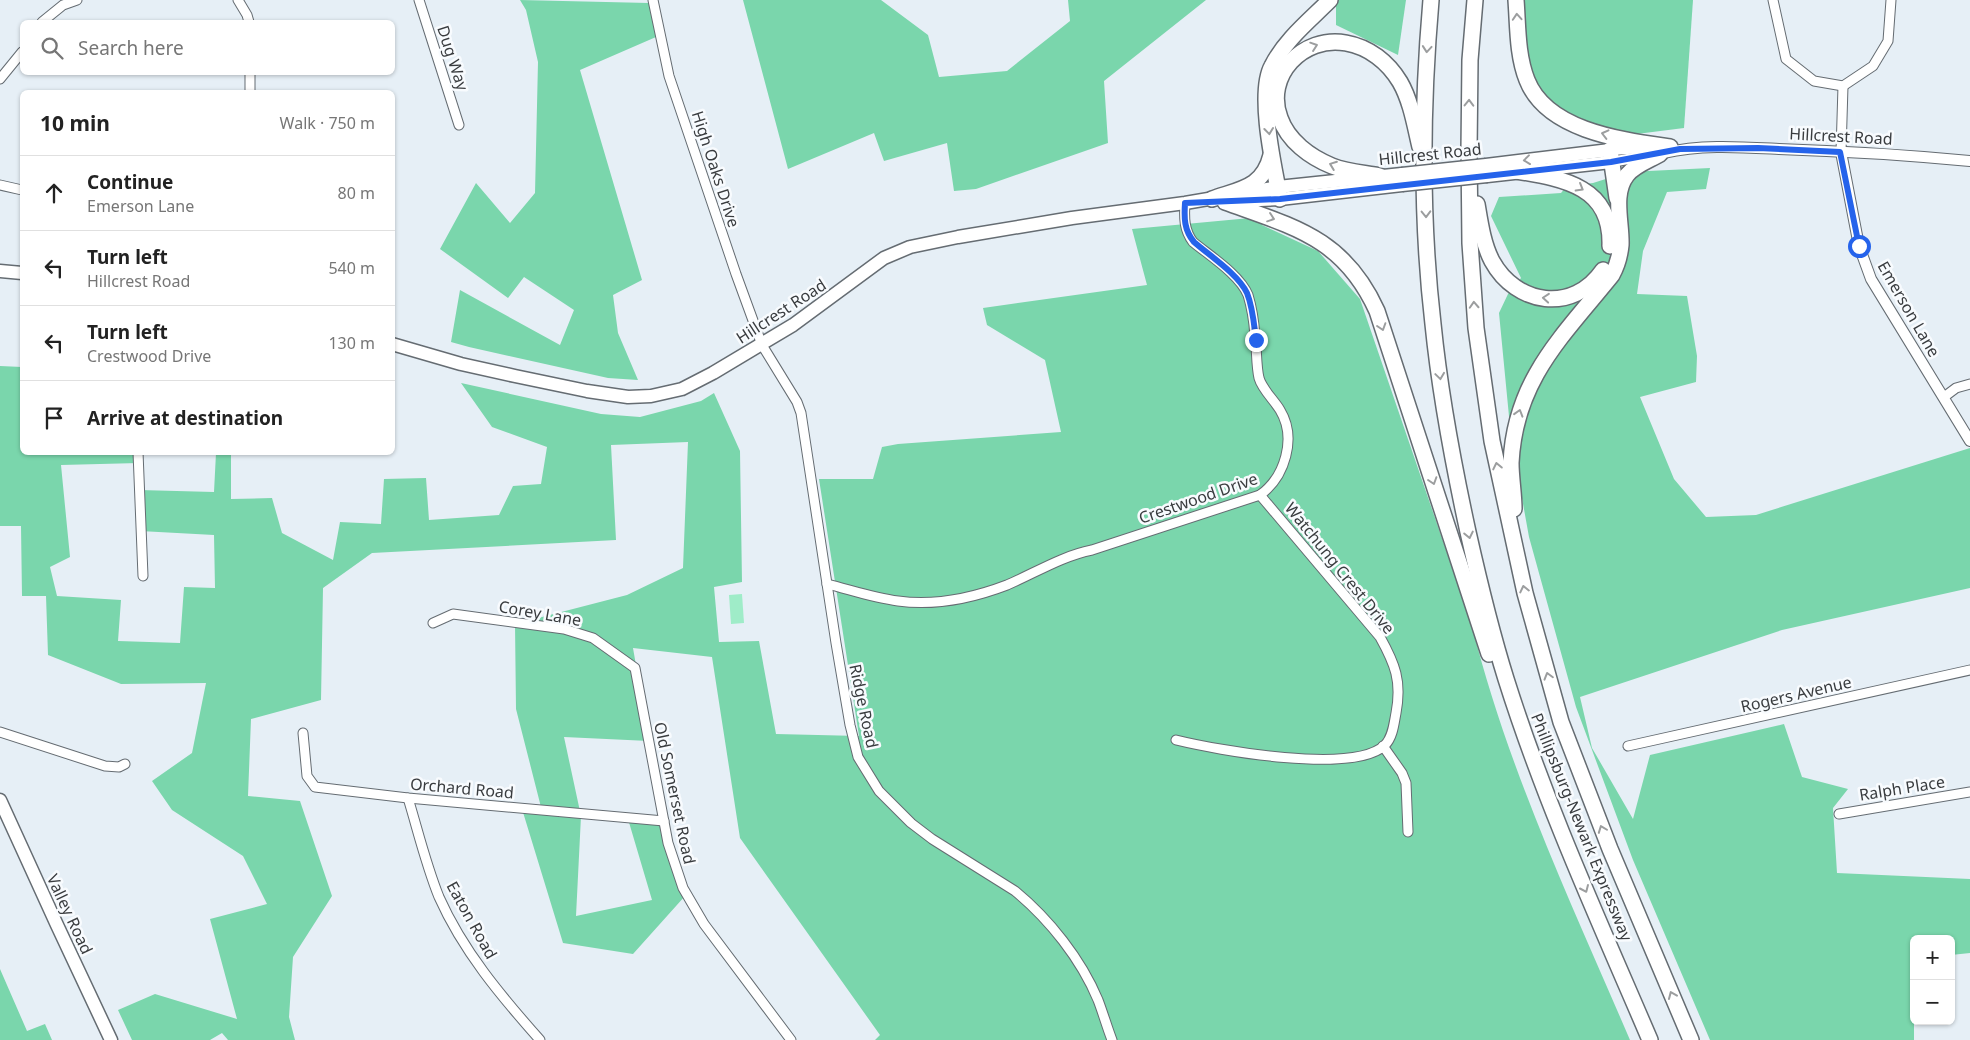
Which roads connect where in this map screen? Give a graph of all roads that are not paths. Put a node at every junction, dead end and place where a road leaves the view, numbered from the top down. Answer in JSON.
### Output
{"nodes":[{"id":1,"x":77,"y":0,"type":"edge"},
{"id":2,"x":238,"y":0,"type":"edge"},
{"id":3,"x":419,"y":0,"type":"edge"},
{"id":4,"x":653,"y":0,"type":"edge"},
{"id":5,"x":1330,"y":0,"type":"edge"},
{"id":6,"x":1431,"y":0,"type":"edge"},
{"id":7,"x":1475,"y":0,"type":"edge"},
{"id":8,"x":1516,"y":0,"type":"edge"},
{"id":9,"x":1773,"y":0,"type":"edge"},
{"id":10,"x":1891,"y":0,"type":"edge"},
{"id":11,"x":44,"y":20,"type":"edge"},
{"id":12,"x":248,"y":20,"type":"edge"},
{"id":13,"x":20,"y":54,"type":"edge"},
{"id":14,"x":250,"y":75,"type":"edge"},
{"id":15,"x":0,"y":79,"type":"edge"},
{"id":16,"x":1843,"y":86,"type":"junction"},
{"id":17,"x":250,"y":90,"type":"edge"},
{"id":18,"x":459,"y":125,"type":"dead end"},
{"id":19,"x":1670,"y":150,"type":"junction"},
{"id":20,"x":1272,"y":151,"type":"junction"},
{"id":21,"x":1469,"y":152,"type":"junction"},
{"id":22,"x":1840,"y":152,"type":"junction"},
{"id":23,"x":1611,"y":156,"type":"junction"},
{"id":24,"x":1970,"y":161,"type":"edge"},
{"id":25,"x":1425,"y":165,"type":"junction"},
{"id":26,"x":1487,"y":170,"type":"junction"},
{"id":27,"x":1517,"y":172,"type":"junction"},
{"id":28,"x":1380,"y":176,"type":"junction"},
{"id":29,"x":1402,"y":179,"type":"junction"},
{"id":30,"x":0,"y":186,"type":"edge"},
{"id":31,"x":20,"y":190,"type":"edge"},
{"id":32,"x":1279,"y":193,"type":"junction"},
{"id":33,"x":1218,"y":200,"type":"junction"},
{"id":34,"x":1185,"y":203,"type":"junction"},
{"id":35,"x":1619,"y":207,"type":"junction"},
{"id":36,"x":0,"y":271,"type":"edge"},
{"id":37,"x":20,"y":272,"type":"edge"},
{"id":38,"x":395,"y":345,"type":"edge"},
{"id":39,"x":762,"y":345,"type":"junction"},
{"id":40,"x":1970,"y":384,"type":"edge"},
{"id":41,"x":1944,"y":397,"type":"junction"},
{"id":42,"x":1970,"y":441,"type":"edge"},
{"id":43,"x":138,"y":455,"type":"edge"},
{"id":44,"x":1260,"y":495,"type":"junction"},
{"id":45,"x":1515,"y":548,"type":"junction"},
{"id":46,"x":143,"y":576,"type":"dead end"},
{"id":47,"x":827,"y":584,"type":"junction"},
{"id":48,"x":433,"y":623,"type":"dead end"},
{"id":49,"x":635,"y":668,"type":"joint"},
{"id":50,"x":1970,"y":670,"type":"edge"},
{"id":51,"x":0,"y":732,"type":"edge"},
{"id":52,"x":303,"y":733,"type":"dead end"},
{"id":53,"x":1176,"y":740,"type":"dead end"},
{"id":54,"x":1383,"y":746,"type":"junction"},
{"id":55,"x":1628,"y":746,"type":"dead end"},
{"id":56,"x":125,"y":764,"type":"dead end"},
{"id":57,"x":1970,"y":792,"type":"edge"},
{"id":58,"x":408,"y":798,"type":"junction"},
{"id":59,"x":0,"y":800,"type":"edge"},
{"id":60,"x":1839,"y":814,"type":"dead end"},
{"id":61,"x":664,"y":821,"type":"junction"},
{"id":62,"x":1408,"y":832,"type":"dead end"},
{"id":63,"x":1576,"y":870,"type":"junction"},
{"id":64,"x":112,"y":1040,"type":"edge"},
{"id":65,"x":540,"y":1040,"type":"edge"},
{"id":66,"x":791,"y":1040,"type":"edge"},
{"id":67,"x":1112,"y":1040,"type":"edge"},
{"id":68,"x":1650,"y":1040,"type":"edge"},
{"id":69,"x":1691,"y":1040,"type":"edge"}],
"edges":[{"from":1,"to":11,"type":"street"},
{"from":2,"to":12,"type":"street"},
{"from":3,"to":18,"type":"street","name":"Dug Way"},
{"from":4,"to":39,"type":"street","name":"High Oaks Drive"},
{"from":5,"to":20,"type":"highway","one_way":true},
{"from":6,"to":25,"type":"highway","name":"Phillipsburg-Newark Expressway","one_way":true},
{"from":21,"to":7,"type":"highway","name":"Phillipsburg-Newark Expressway","one_way":true},
{"from":19,"to":8,"type":"highway","one_way":true},
{"from":9,"to":16,"type":"street"},
{"from":10,"to":16,"type":"street"},
{"from":13,"to":15,"type":"street"},
{"from":14,"to":17,"type":"street"},
{"from":16,"to":22,"type":"street"},
{"from":19,"to":22,"type":"street","name":"Hillcrest Road"},
{"from":19,"to":23,"type":"street","name":"Hillcrest Road"},
{"from":19,"to":35,"type":"highway"},
{"from":20,"to":32,"type":"highway"},
{"from":20,"to":33,"type":"highway"},
{"from":27,"to":21,"type":"highway","one_way":true},
{"from":45,"to":21,"type":"highway","name":"Phillipsburg-Newark Expressway","one_way":true},
{"from":22,"to":24,"type":"street","name":"Hillcrest Road"},
{"from":22,"to":41,"type":"street","name":"Emerson Lane"},
{"from":23,"to":26,"type":"main road","name":"Hillcrest Road","one_way":true},
{"from":23,"to":27,"type":"main road","name":"Hillcrest Road"},
{"from":23,"to":35,"type":"highway"},
{"from":28,"to":25,"type":"highway","one_way":true},
{"from":25,"to":63,"type":"highway","name":"Phillipsburg-Newark Expressway","one_way":true},
{"from":26,"to":27,"type":"main road","name":"Hillcrest Road"},
{"from":26,"to":29,"type":"main road","name":"Hillcrest Road","bridge":true},
{"from":28,"to":29,"type":"main road","name":"Hillcrest Road"},
{"from":28,"to":32,"type":"main road","name":"Hillcrest Road"},
{"from":29,"to":32,"type":"main road","name":"Hillcrest Road"},
{"from":30,"to":31,"type":"street"},
{"from":32,"to":33,"type":"main road","name":"Hillcrest Road"},
{"from":33,"to":34,"type":"main road","name":"Hillcrest Road"},
{"from":33,"to":63,"type":"highway","one_way":true},
{"from":34,"to":39,"type":"main road","name":"Hillcrest Road"},
{"from":34,"to":44,"type":"street","name":"Crestwood Drive"},
{"from":45,"to":35,"type":"highway","one_way":true},
{"from":36,"to":37,"type":"main road"},
{"from":38,"to":39,"type":"main road","name":"Hillcrest Road"},
{"from":39,"to":47,"type":"street","name":"Ridge Road"},
{"from":40,"to":41,"type":"street"},
{"from":41,"to":42,"type":"street","name":"Emerson Lane"},
{"from":43,"to":46,"type":"street"},
{"from":44,"to":47,"type":"street","name":"Crestwood Drive"},
{"from":44,"to":54,"type":"street","name":"Watchung Crest Drive"},
{"from":69,"to":45,"type":"highway","name":"Phillipsburg-Newark Expressway","one_way":true},
{"from":47,"to":67,"type":"street","name":"Ridge Road"},
{"from":48,"to":49,"type":"street","name":"Corey Lane"},
{"from":49,"to":61,"type":"street","name":"Old Somerset Road"},
{"from":50,"to":55,"type":"street","name":"Rogers Avenue"},
{"from":51,"to":56,"type":"street"},
{"from":52,"to":58,"type":"street","name":"Orchard Road"},
{"from":53,"to":54,"type":"street"},
{"from":54,"to":62,"type":"street"},
{"from":57,"to":60,"type":"street","name":"Ralph Place"},
{"from":58,"to":61,"type":"street","name":"Orchard Road"},
{"from":58,"to":65,"type":"street","name":"Eaton Road"},
{"from":59,"to":64,"type":"main road","name":"Valley Road"},
{"from":61,"to":66,"type":"street","name":"Old Somerset Road"},
{"from":63,"to":68,"type":"highway","name":"Phillipsburg-Newark Expressway","one_way":true}]}
